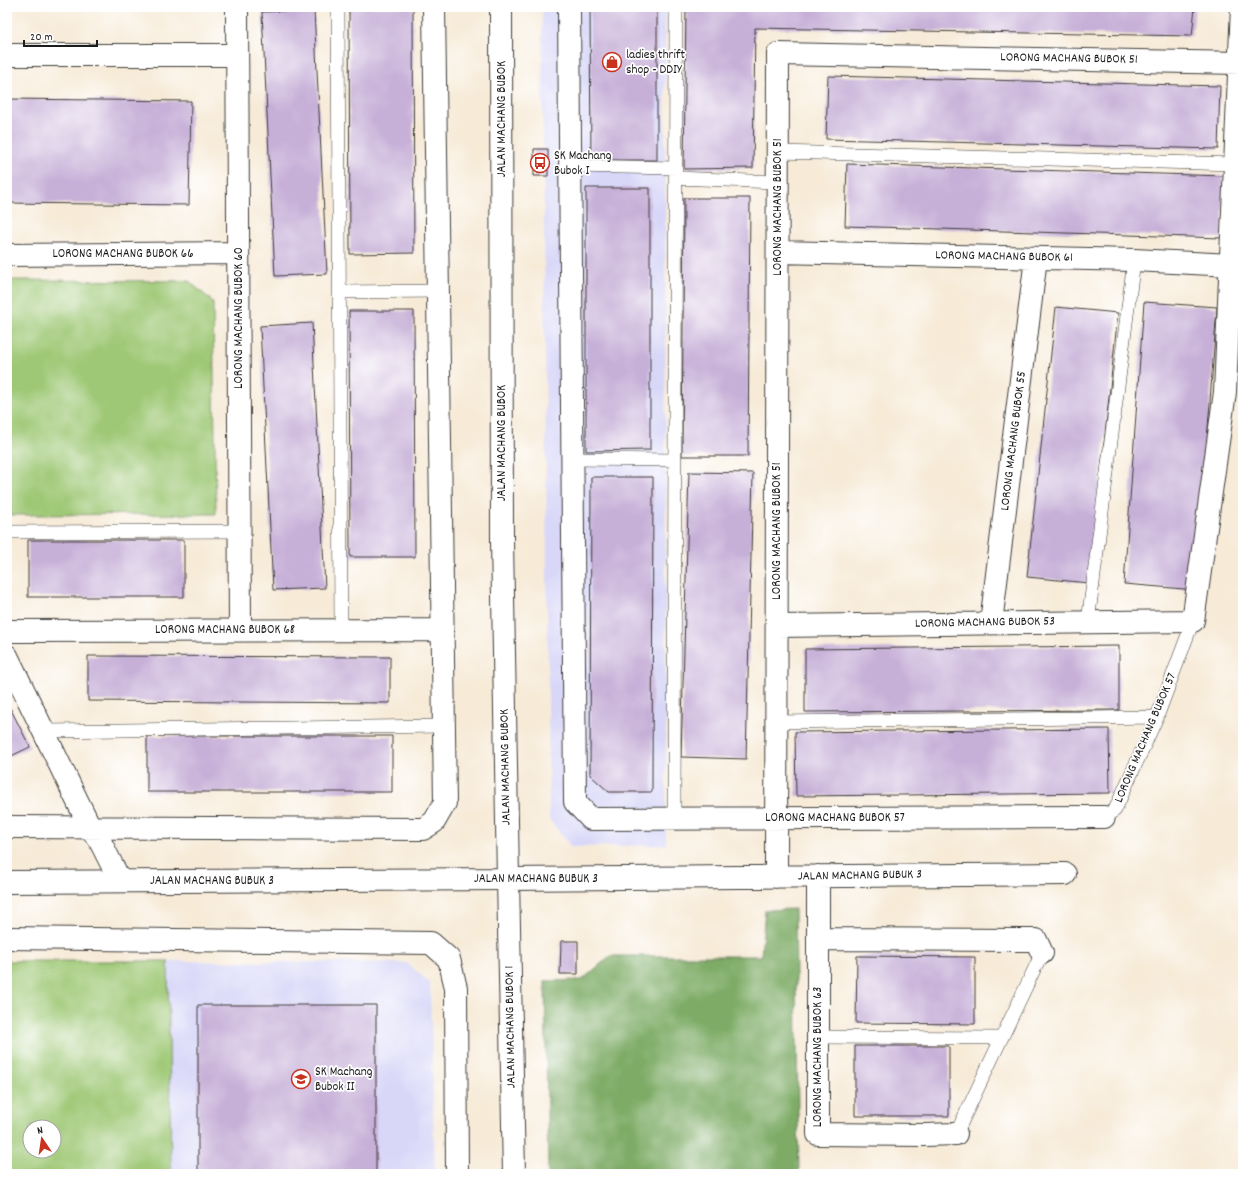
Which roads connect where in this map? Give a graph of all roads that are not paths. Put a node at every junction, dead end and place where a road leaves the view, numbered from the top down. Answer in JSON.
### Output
{"nodes":[{"id":1,"x":237,"y":7,"type":"edge"},
{"id":2,"x":338,"y":7,"type":"edge"},
{"id":3,"x":434,"y":7,"type":"edge"},
{"id":4,"x":502,"y":7,"type":"edge"},
{"id":5,"x":568,"y":7,"type":"edge"},
{"id":6,"x":676,"y":7,"type":"edge"},
{"id":7,"x":1242,"y":7,"type":"edge"},
{"id":8,"x":7,"y":55,"type":"edge"},
{"id":9,"x":237,"y":55,"type":"junction"},
{"id":10,"x":1240,"y":63,"type":"junction"},
{"id":11,"x":778,"y":152,"type":"junction"},
{"id":12,"x":1236,"y":164,"type":"junction"},
{"id":13,"x":570,"y":166,"type":"junction"},
{"id":14,"x":676,"y":173,"type":"junction"},
{"id":15,"x":778,"y":182,"type":"junction"},
{"id":16,"x":778,"y":252,"type":"junction"},
{"id":17,"x":238,"y":253,"type":"junction"},
{"id":18,"x":7,"y":255,"type":"edge"},
{"id":19,"x":1036,"y":258,"type":"junction"},
{"id":20,"x":1134,"y":260,"type":"junction"},
{"id":21,"x":1231,"y":265,"type":"junction"},
{"id":22,"x":438,"y":291,"type":"junction"},
{"id":23,"x":340,"y":292,"type":"junction"},
{"id":24,"x":573,"y":459,"type":"junction"},
{"id":25,"x":675,"y":460,"type":"junction"},
{"id":26,"x":239,"y":531,"type":"junction"},
{"id":27,"x":7,"y":532,"type":"edge"},
{"id":28,"x":1193,"y":620,"type":"junction"},
{"id":29,"x":1088,"y":622,"type":"junction"},
{"id":30,"x":991,"y":623,"type":"junction"},
{"id":31,"x":777,"y":626,"type":"junction"},
{"id":32,"x":341,"y":629,"type":"junction"},
{"id":33,"x":240,"y":630,"type":"junction"},
{"id":34,"x":443,"y":630,"type":"junction"},
{"id":35,"x":7,"y":631,"type":"edge"},
{"id":36,"x":7,"y":656,"type":"edge"},
{"id":37,"x":1157,"y":717,"type":"junction"},
{"id":38,"x":776,"y":722,"type":"junction"},
{"id":39,"x":444,"y":726,"type":"junction"},
{"id":40,"x":44,"y":731,"type":"junction"},
{"id":41,"x":1104,"y":816,"type":"joint"},
{"id":42,"x":776,"y":818,"type":"junction"},
{"id":43,"x":674,"y":819,"type":"junction"},
{"id":44,"x":90,"y":826,"type":"junction"},
{"id":45,"x":7,"y":827,"type":"edge"},
{"id":46,"x":1065,"y":874,"type":"dead end"},
{"id":47,"x":818,"y":876,"type":"junction"},
{"id":48,"x":776,"y":877,"type":"junction"},
{"id":49,"x":508,"y":880,"type":"junction"},
{"id":50,"x":7,"y":882,"type":"edge"},
{"id":51,"x":120,"y":882,"type":"junction"},
{"id":52,"x":7,"y":938,"type":"edge"},
{"id":53,"x":818,"y":939,"type":"junction"},
{"id":54,"x":1042,"y":954,"type":"joint"},
{"id":55,"x":818,"y":1037,"type":"junction"},
{"id":56,"x":1002,"y":1038,"type":"junction"},
{"id":57,"x":956,"y":1134,"type":"joint"},
{"id":58,"x":457,"y":1174,"type":"edge"},
{"id":59,"x":514,"y":1174,"type":"edge"}],
"edges":[{"from":1,"to":9,"type":"street","name":"LORONG MACHANG BUBOK 60"},
{"from":2,"to":23,"type":"lane"},
{"from":3,"to":22,"type":"street"},
{"from":4,"to":49,"type":"street","name":"JALAN MACHANG BUBOK"},
{"from":5,"to":13,"type":"street"},
{"from":6,"to":14,"type":"lane"},
{"from":7,"to":10,"type":"street"},
{"from":8,"to":9,"type":"street"},
{"from":9,"to":17,"type":"street","name":"LORONG MACHANG BUBOK 60"},
{"from":10,"to":11,"type":"street","name":"LORONG MACHANG BUBOK 51"},
{"from":10,"to":12,"type":"street","name":"LORONG MACHANG BUBOK 57"},
{"from":11,"to":12,"type":"lane"},
{"from":11,"to":15,"type":"street","name":"LORONG MACHANG BUBOK 51"},
{"from":12,"to":21,"type":"street","name":"LORONG MACHANG BUBOK 57"},
{"from":13,"to":14,"type":"lane"},
{"from":13,"to":24,"type":"street"},
{"from":14,"to":15,"type":"lane"},
{"from":14,"to":25,"type":"lane"},
{"from":15,"to":16,"type":"street","name":"LORONG MACHANG BUBOK 51"},
{"from":16,"to":19,"type":"street","name":"LORONG MACHANG BUBOK 61"},
{"from":16,"to":31,"type":"street","name":"LORONG MACHANG BUBOK 51"},
{"from":17,"to":18,"type":"street","name":"LORONG MACHANG BUBOK 66"},
{"from":17,"to":26,"type":"street","name":"LORONG MACHANG BUBOK 60"},
{"from":19,"to":20,"type":"street","name":"LORONG MACHANG BUBOK 61"},
{"from":19,"to":30,"type":"street","name":"LORONG MACHANG BUBOK 55"},
{"from":20,"to":21,"type":"street","name":"LORONG MACHANG BUBOK 61"},
{"from":20,"to":29,"type":"lane"},
{"from":21,"to":28,"type":"street","name":"LORONG MACHANG BUBOK 57"},
{"from":22,"to":23,"type":"lane"},
{"from":22,"to":34,"type":"street"},
{"from":23,"to":32,"type":"lane"},
{"from":24,"to":25,"type":"lane"},
{"from":24,"to":43,"type":"street","name":"LORONG MACHANG BUBOK 57"},
{"from":25,"to":43,"type":"lane"},
{"from":26,"to":27,"type":"lane"},
{"from":26,"to":33,"type":"street","name":"LORONG MACHANG BUBOK 60"},
{"from":28,"to":29,"type":"street","name":"LORONG MACHANG BUBOK 53"},
{"from":28,"to":37,"type":"lane","name":"LORONG MACHANG BUBOK 57"},
{"from":29,"to":30,"type":"street","name":"LORONG MACHANG BUBOK 53"},
{"from":30,"to":31,"type":"street","name":"LORONG MACHANG BUBOK 53"},
{"from":31,"to":38,"type":"street","name":"LORONG MACHANG BUBOK 51"},
{"from":32,"to":33,"type":"street","name":"LORONG MACHANG BUBOK 68"},
{"from":32,"to":34,"type":"street","name":"LORONG MACHANG BUBOK 68"},
{"from":33,"to":35,"type":"street","name":"LORONG MACHANG BUBOK 68"},
{"from":34,"to":39,"type":"street"},
{"from":36,"to":40,"type":"street"},
{"from":37,"to":38,"type":"lane"},
{"from":37,"to":41,"type":"lane","name":"LORONG MACHANG BUBOK 57"},
{"from":38,"to":42,"type":"street","name":"LORONG MACHANG BUBOK 51"},
{"from":39,"to":40,"type":"lane"},
{"from":39,"to":44,"type":"street"},
{"from":40,"to":44,"type":"street"},
{"from":41,"to":42,"type":"street","name":"LORONG MACHANG BUBOK 57"},
{"from":42,"to":43,"type":"street","name":"LORONG MACHANG BUBOK 57"},
{"from":42,"to":48,"type":"street","name":"LORONG MACHANG BUBOK 51"},
{"from":44,"to":45,"type":"street"},
{"from":44,"to":51,"type":"street"},
{"from":46,"to":47,"type":"street","name":"JALAN MACHANG BUBUK 3"},
{"from":47,"to":48,"type":"street","name":"JALAN MACHANG BUBUK 3"},
{"from":47,"to":53,"type":"street","name":"LORONG MACHANG BUBOK 63"},
{"from":48,"to":49,"type":"street","name":"JALAN MACHANG BUBUK 3"},
{"from":49,"to":51,"type":"street","name":"JALAN MACHANG BUBUK 3"},
{"from":49,"to":59,"type":"street","name":"JALAN MACHANG BUBOK 1"},
{"from":50,"to":51,"type":"street","name":"JALAN MACHANG BUBUK 3"},
{"from":52,"to":58,"type":"street"},
{"from":53,"to":54,"type":"street"},
{"from":53,"to":55,"type":"street","name":"LORONG MACHANG BUBOK 63"},
{"from":54,"to":56,"type":"lane"},
{"from":55,"to":56,"type":"lane"},
{"from":55,"to":57,"type":"street","name":"LORONG MACHANG BUBOK 63"},
{"from":56,"to":57,"type":"lane"}]}
